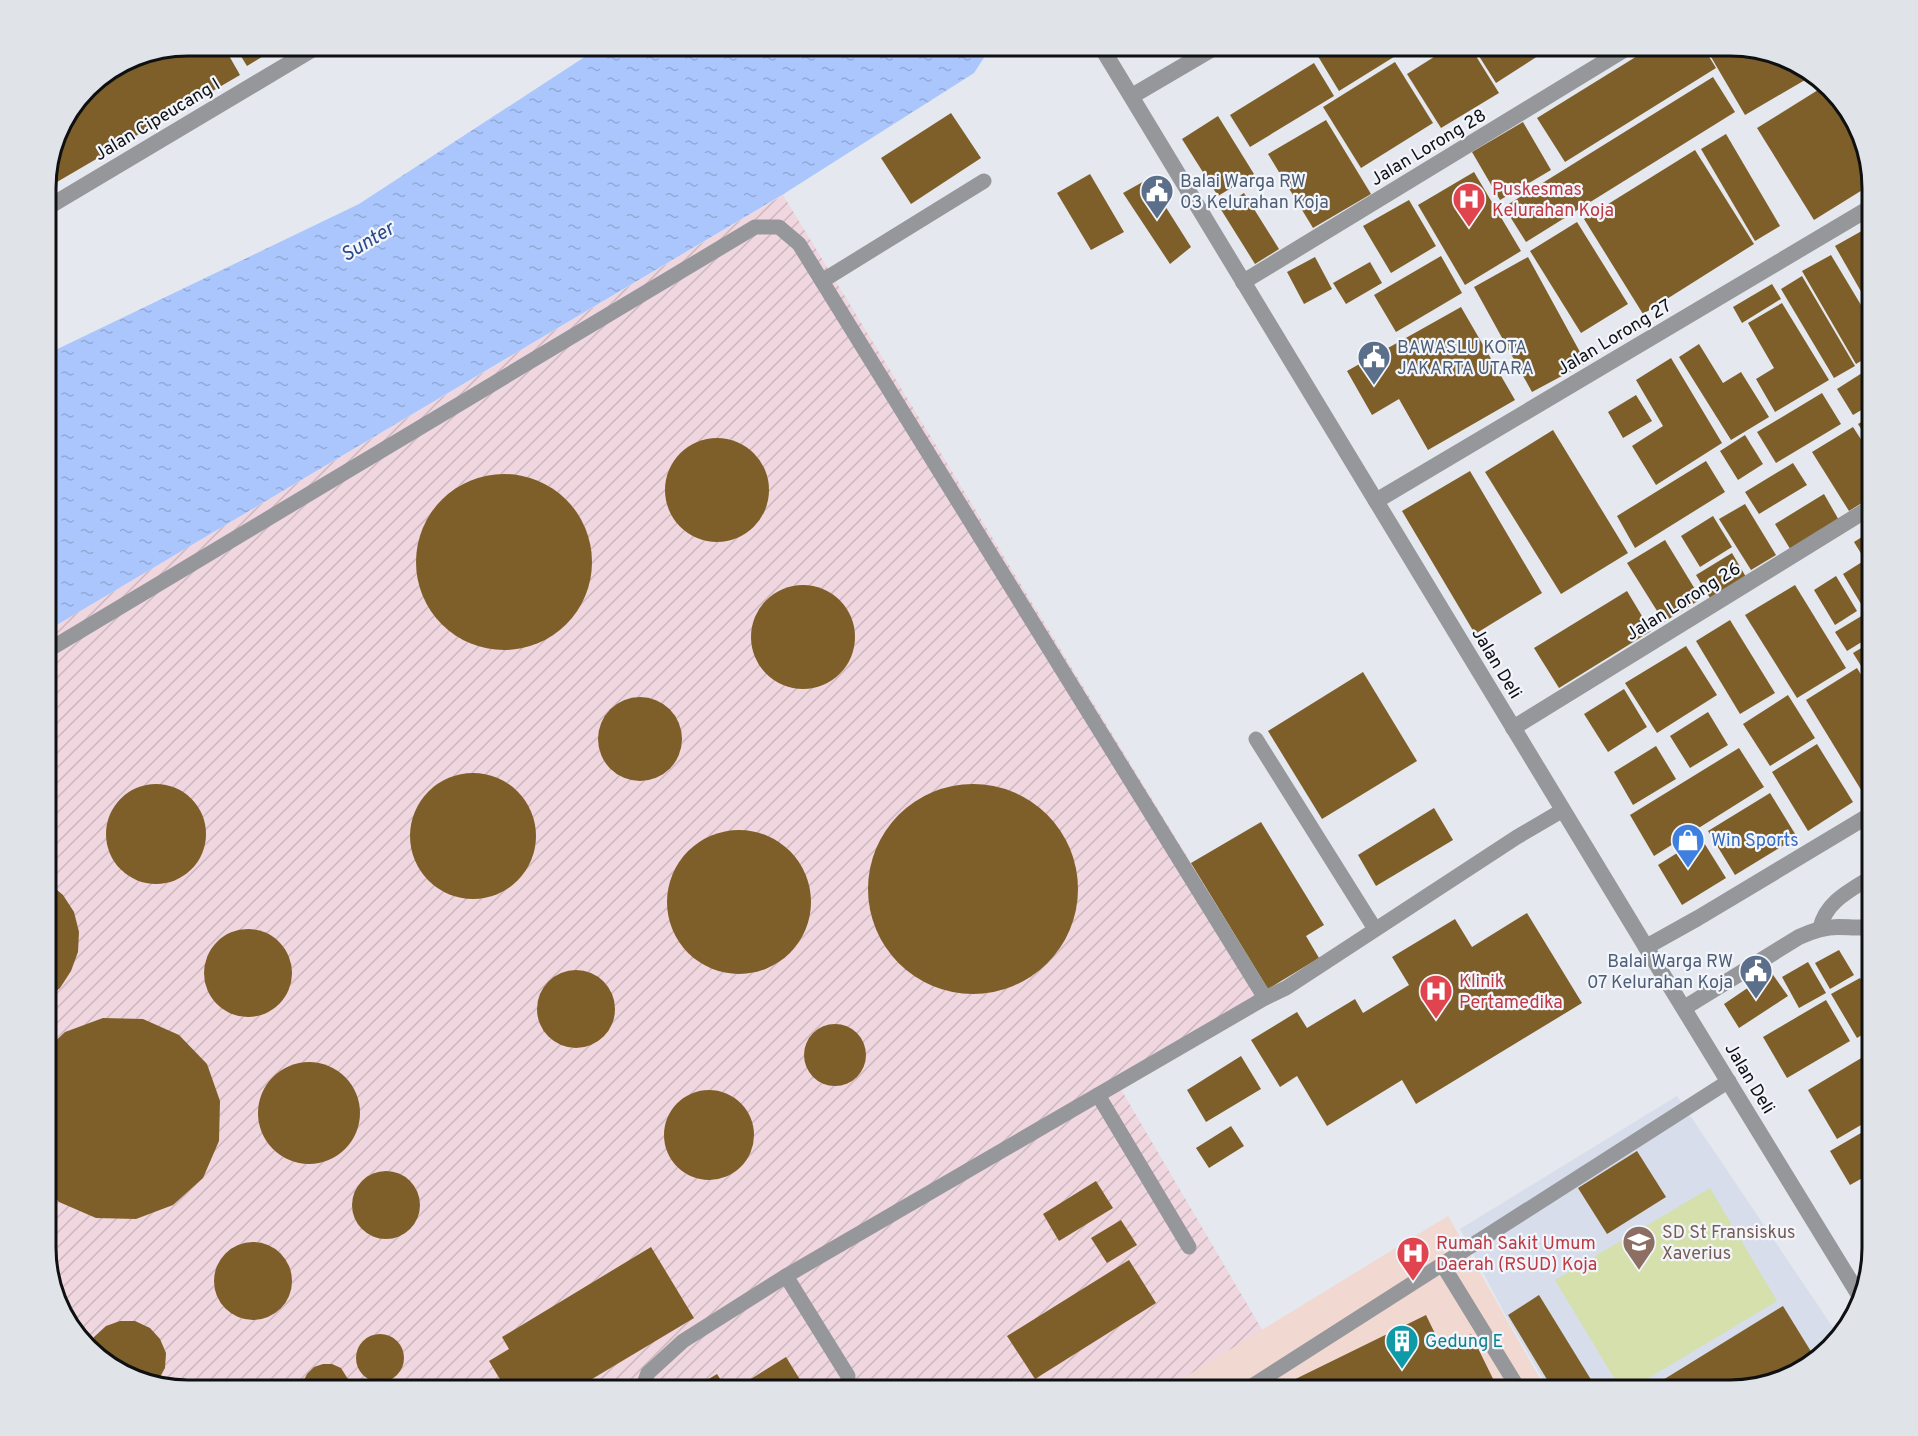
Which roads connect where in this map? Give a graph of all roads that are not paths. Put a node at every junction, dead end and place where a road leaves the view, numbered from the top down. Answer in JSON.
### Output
{"nodes":[{"id":1,"x":301,"y":56,"type":"edge"},
{"id":2,"x":1107,"y":56,"type":"edge"},
{"id":3,"x":1200,"y":56,"type":"edge"},
{"id":4,"x":1614,"y":56,"type":"edge"},
{"id":5,"x":1132,"y":96,"type":"junction"},
{"id":6,"x":984,"y":181,"type":"dead end"},
{"id":7,"x":56,"y":201,"type":"edge"},
{"id":8,"x":1862,"y":213,"type":"edge"},
{"id":9,"x":822,"y":281,"type":"junction"},
{"id":10,"x":1243,"y":282,"type":"junction"},
{"id":11,"x":1376,"y":501,"type":"junction"},
{"id":12,"x":1862,"y":513,"type":"edge"},
{"id":13,"x":56,"y":645,"type":"edge"},
{"id":14,"x":1514,"y":728,"type":"junction"},
{"id":15,"x":1256,"y":739,"type":"dead end"},
{"id":16,"x":1563,"y":810,"type":"junction"},
{"id":17,"x":1862,"y":820,"type":"edge"},
{"id":18,"x":1862,"y":883,"type":"edge"},
{"id":19,"x":1820,"y":928,"type":"junction"},
{"id":20,"x":1862,"y":929,"type":"edge"},
{"id":21,"x":1375,"y":930,"type":"junction"},
{"id":22,"x":1646,"y":947,"type":"junction"},
{"id":23,"x":1265,"y":998,"type":"junction"},
{"id":24,"x":1684,"y":1008,"type":"junction"},
{"id":25,"x":1729,"y":1081,"type":"junction"},
{"id":26,"x":1098,"y":1095,"type":"junction"},
{"id":27,"x":1188,"y":1247,"type":"dead end"},
{"id":28,"x":1442,"y":1264,"type":"junction"},
{"id":29,"x":786,"y":1276,"type":"junction"},
{"id":30,"x":1856,"y":1289,"type":"edge"},
{"id":31,"x":848,"y":1377,"type":"dead end"},
{"id":32,"x":645,"y":1380,"type":"edge"},
{"id":33,"x":1261,"y":1380,"type":"edge"},
{"id":34,"x":1513,"y":1380,"type":"edge"}],
"edges":[{"from":1,"to":7,"type":"street","name":"Jalan Cipeucang I"},
{"from":2,"to":5,"type":"street","name":"Jalan Deli"},
{"from":3,"to":5,"type":"street"},
{"from":4,"to":10,"type":"street","name":"Jalan Lorong 28"},
{"from":5,"to":10,"type":"street","name":"Jalan Deli"},
{"from":6,"to":9,"type":"lane"},
{"from":8,"to":11,"type":"street","name":"Jalan Lorong 27"},
{"from":9,"to":13,"type":"lane"},
{"from":9,"to":23,"type":"lane"},
{"from":10,"to":11,"type":"street","name":"Jalan Deli"},
{"from":11,"to":14,"type":"street","name":"Jalan Deli"},
{"from":12,"to":14,"type":"street","name":"Jalan Lorong 26"},
{"from":14,"to":16,"type":"street","name":"Jalan Deli"},
{"from":15,"to":21,"type":"lane"},
{"from":16,"to":21,"type":"lane"},
{"from":16,"to":22,"type":"street","name":"Jalan Deli"},
{"from":17,"to":22,"type":"street"},
{"from":18,"to":19,"type":"lane"},
{"from":19,"to":20,"type":"street"},
{"from":19,"to":24,"type":"street"},
{"from":21,"to":23,"type":"lane"},
{"from":22,"to":24,"type":"street","name":"Jalan Deli"},
{"from":23,"to":26,"type":"lane"},
{"from":24,"to":25,"type":"street","name":"Jalan Deli"},
{"from":25,"to":28,"type":"lane"},
{"from":25,"to":30,"type":"street","name":"Jalan Deli"},
{"from":26,"to":27,"type":"lane"},
{"from":26,"to":29,"type":"lane"},
{"from":28,"to":33,"type":"lane"},
{"from":28,"to":34,"type":"lane"},
{"from":29,"to":31,"type":"lane"},
{"from":29,"to":32,"type":"lane"}]}
